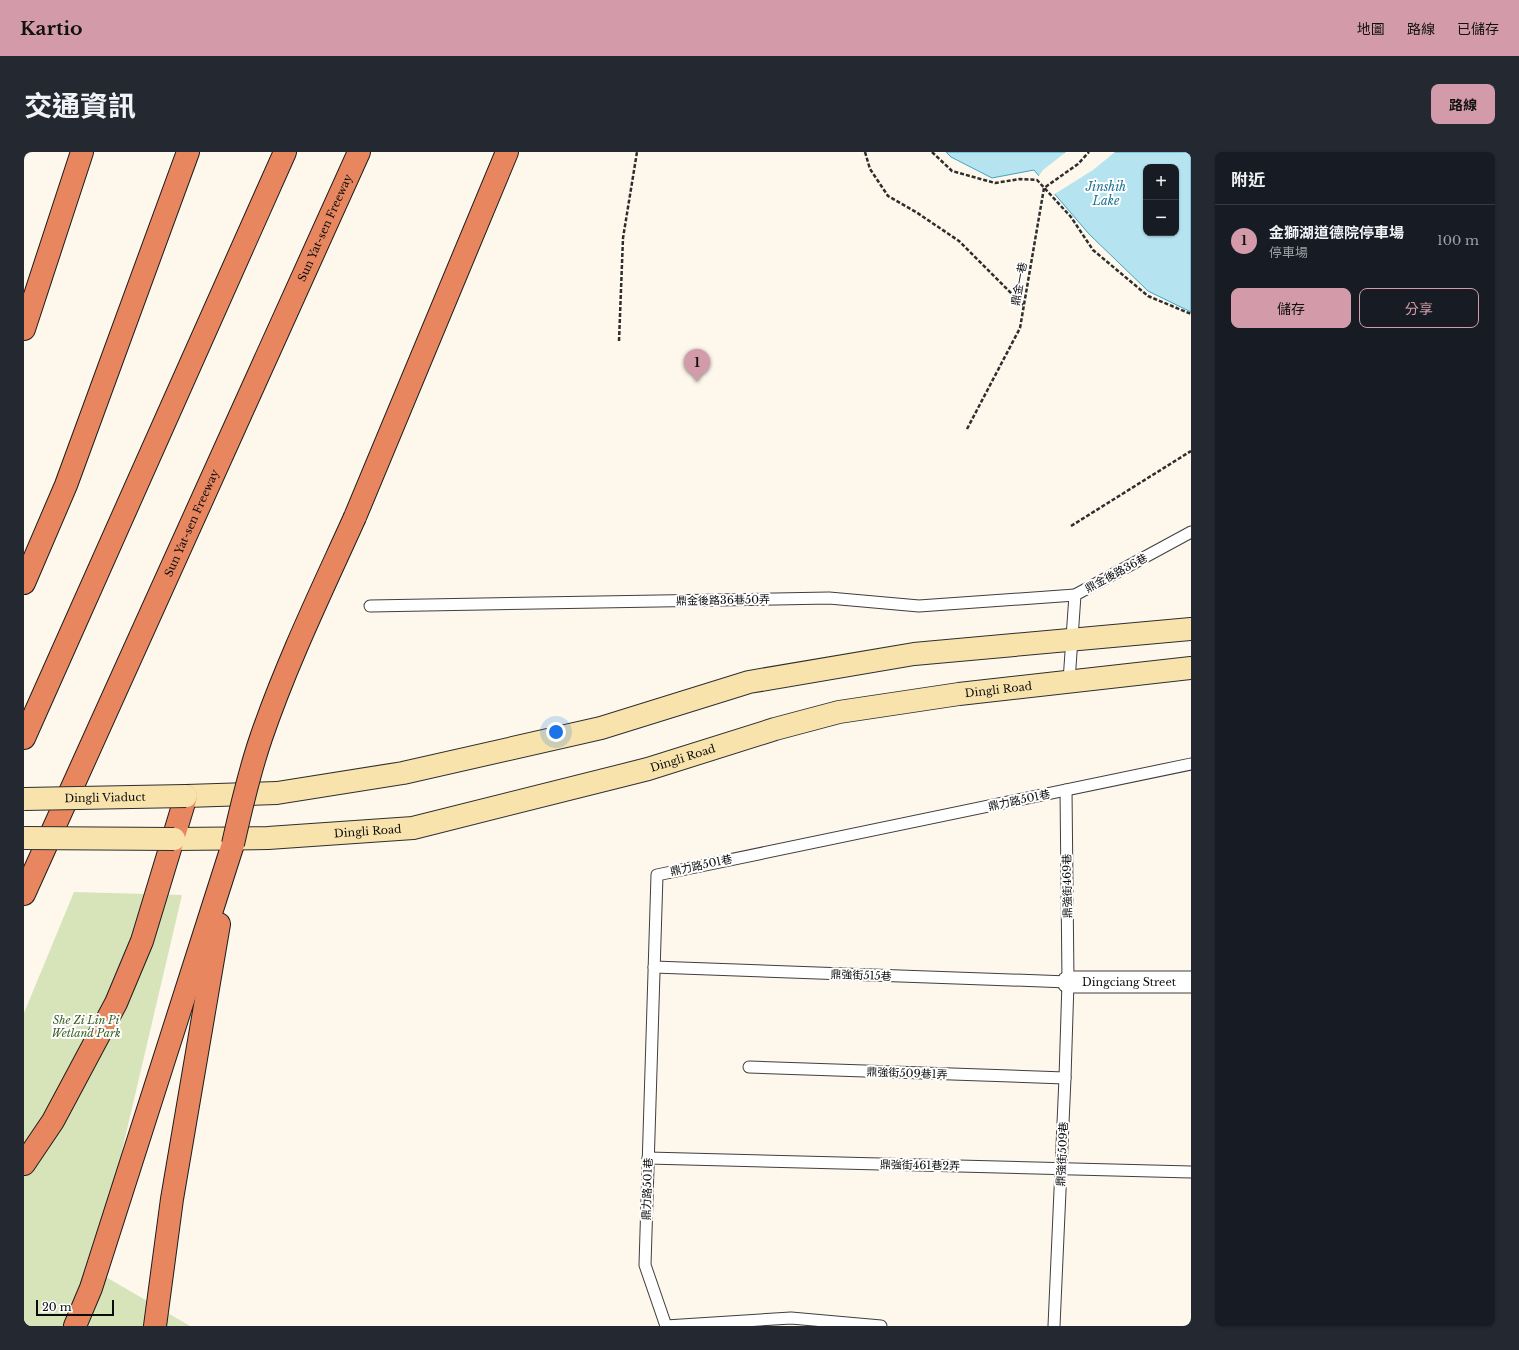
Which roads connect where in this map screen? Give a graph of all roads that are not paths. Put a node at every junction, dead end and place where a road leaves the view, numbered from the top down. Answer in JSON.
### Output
{"nodes":[{"id":1,"x":82,"y":152,"type":"edge"},
{"id":2,"x":188,"y":152,"type":"edge"},
{"id":3,"x":285,"y":152,"type":"edge"},
{"id":4,"x":359,"y":152,"type":"edge"},
{"id":5,"x":507,"y":152,"type":"edge"},
{"id":6,"x":24,"y":329,"type":"edge"},
{"id":7,"x":1191,"y":532,"type":"edge"},
{"id":8,"x":24,"y":584,"type":"edge"},
{"id":9,"x":1075,"y":595,"type":"junction"},
{"id":10,"x":370,"y":606,"type":"dead end"},
{"id":11,"x":1191,"y":629,"type":"edge"},
{"id":12,"x":1073,"y":640,"type":"junction"},
{"id":13,"x":1191,"y":668,"type":"edge"},
{"id":14,"x":1069,"y":681,"type":"junction"},
{"id":15,"x":24,"y":738,"type":"edge"},
{"id":16,"x":1191,"y":764,"type":"edge"},
{"id":17,"x":1066,"y":790,"type":"junction"},
{"id":18,"x":186,"y":796,"type":"junction"},
{"id":19,"x":24,"y":799,"type":"edge"},
{"id":20,"x":24,"y":838,"type":"edge"},
{"id":21,"x":174,"y":839,"type":"junction"},
{"id":22,"x":233,"y":844,"type":"junction"},
{"id":23,"x":24,"y":894,"type":"edge"},
{"id":24,"x":654,"y":967,"type":"junction"},
{"id":25,"x":1068,"y":982,"type":"junction"},
{"id":26,"x":1191,"y":982,"type":"edge"},
{"id":27,"x":749,"y":1067,"type":"dead end"},
{"id":28,"x":1066,"y":1078,"type":"junction"},
{"id":29,"x":648,"y":1158,"type":"junction"},
{"id":30,"x":24,"y":1164,"type":"edge"},
{"id":31,"x":1062,"y":1168,"type":"junction"},
{"id":32,"x":1191,"y":1172,"type":"edge"},
{"id":33,"x":75,"y":1326,"type":"edge"},
{"id":34,"x":155,"y":1326,"type":"edge"},
{"id":35,"x":666,"y":1326,"type":"edge"},
{"id":36,"x":881,"y":1326,"type":"edge"},
{"id":37,"x":1054,"y":1326,"type":"edge"}],
"edges":[{"from":1,"to":6,"type":"highway"},
{"from":2,"to":8,"type":"highway"},
{"from":3,"to":15,"type":"highway"},
{"from":4,"to":23,"type":"highway","name":"Sun Yat-sen Freeway"},
{"from":5,"to":22,"type":"highway","bridge":true},
{"from":7,"to":9,"type":"lane","name":"鼎金後路36巷"},
{"from":9,"to":10,"type":"lane","name":"鼎金後路36巷50弄"},
{"from":9,"to":12,"type":"lane","name":"鼎金後路36巷"},
{"from":11,"to":12,"type":"street"},
{"from":12,"to":14,"type":"lane","name":"鼎金後路36巷"},
{"from":12,"to":18,"type":"street"},
{"from":13,"to":14,"type":"street","name":"Dingli Road"},
{"from":14,"to":21,"type":"street","name":"Dingli Road"},
{"from":16,"to":17,"type":"lane","name":"鼎力路501巷"},
{"from":17,"to":24,"type":"lane","name":"鼎力路501巷"},
{"from":17,"to":25,"type":"lane","name":"鼎強街469巷"},
{"from":18,"to":19,"type":"street","name":"Dingli Viaduct","bridge":true},
{"from":18,"to":21,"type":"highway"},
{"from":20,"to":21,"type":"street","bridge":true},
{"from":21,"to":30,"type":"highway"},
{"from":22,"to":33,"type":"highway"},
{"from":22,"to":34,"type":"highway"},
{"from":24,"to":25,"type":"lane","name":"鼎強街515巷"},
{"from":24,"to":29,"type":"lane","name":"鼎力路501巷"},
{"from":25,"to":26,"type":"street","name":"Dingciang Street"},
{"from":25,"to":28,"type":"lane","name":"鼎強街509巷"},
{"from":27,"to":28,"type":"lane","name":"鼎強街509巷1弄"},
{"from":28,"to":31,"type":"lane","name":"鼎強街509巷"},
{"from":29,"to":31,"type":"lane","name":"鼎強街461巷2弄"},
{"from":29,"to":35,"type":"lane","name":"鼎力路501巷"},
{"from":31,"to":32,"type":"lane","name":"鼎強街461巷2弄"},
{"from":31,"to":37,"type":"lane","name":"鼎強街509巷"},
{"from":35,"to":36,"type":"lane"}]}
